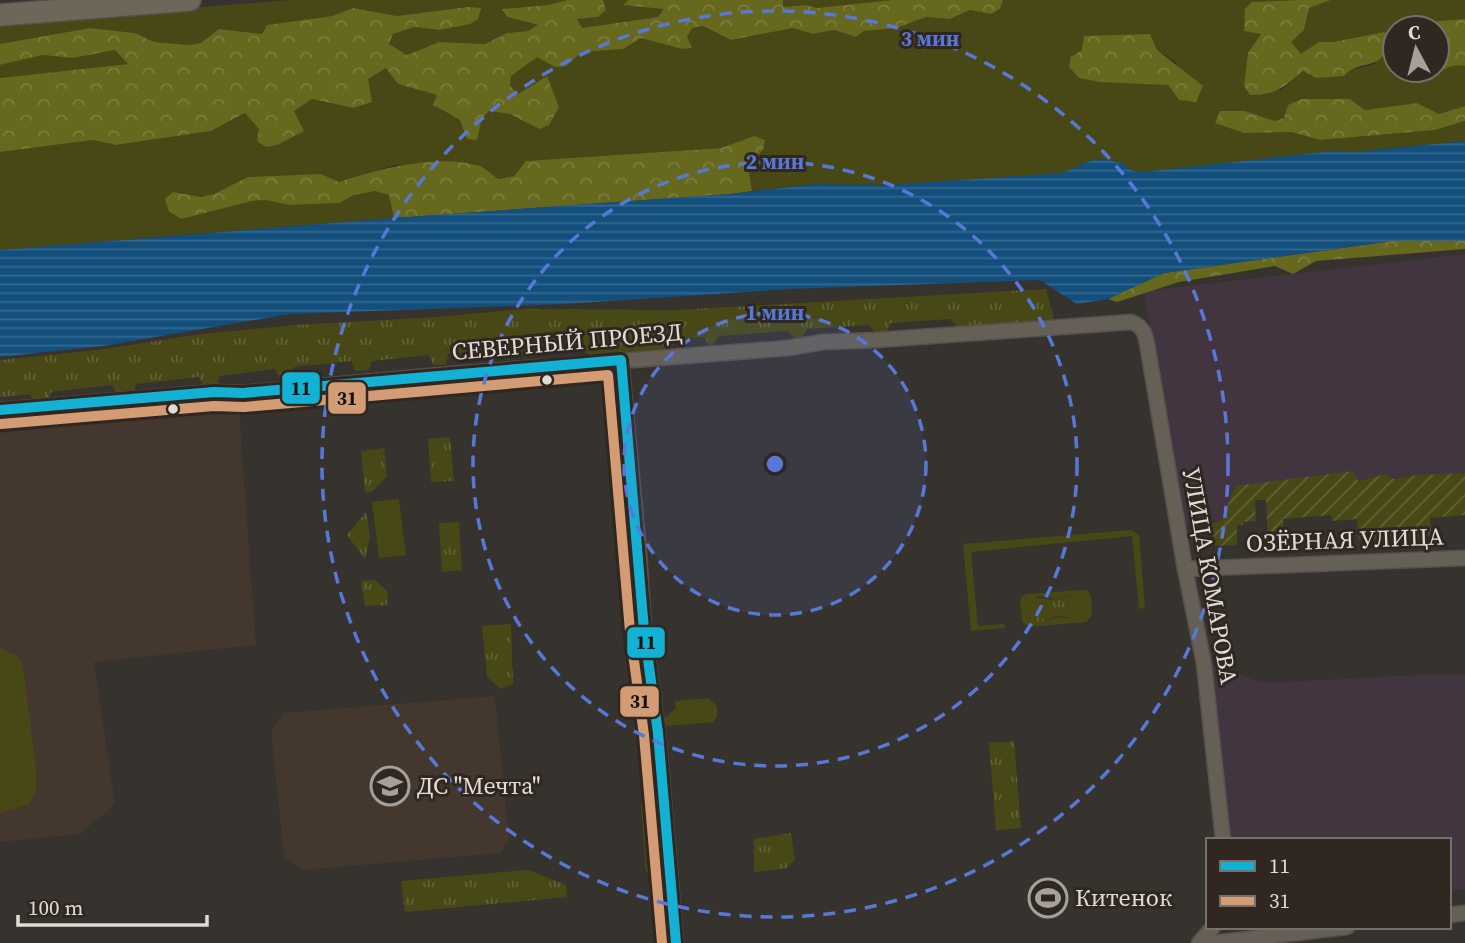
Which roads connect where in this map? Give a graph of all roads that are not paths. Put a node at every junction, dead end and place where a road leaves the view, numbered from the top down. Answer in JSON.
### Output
{"nodes":[{"id":1,"x":190,"y":0,"type":"edge"},
{"id":2,"x":0,"y":15,"type":"edge"},
{"id":3,"x":1138,"y":324,"type":"joint"},
{"id":4,"x":621,"y":360,"type":"junction"},
{"id":5,"x":0,"y":410,"type":"edge"},
{"id":6,"x":1465,"y":558,"type":"edge"},
{"id":7,"x":1185,"y":569,"type":"junction"},
{"id":8,"x":1223,"y":838,"type":"edge"},
{"id":9,"x":1211,"y":929,"type":"edge"},
{"id":10,"x":1330,"y":929,"type":"edge"},
{"id":11,"x":676,"y":943,"type":"edge"},
{"id":12,"x":1199,"y":943,"type":"edge"},
{"id":13,"x":1213,"y":943,"type":"edge"}],
"edges":[{"from":1,"to":2,"type":"main road"},
{"from":3,"to":4,"type":"street","name":"СЕВЕРНЫЙ ПРОЕЗД"},
{"from":3,"to":7,"type":"street","name":"УЛИЦА КОМАРОВА"},
{"from":4,"to":5,"type":"street","name":"СЕВЕРНЫЙ ПРОЕЗД"},
{"from":4,"to":11,"type":"street"},
{"from":6,"to":7,"type":"street","name":"ОЗЁРНАЯ УЛИЦА"},
{"from":7,"to":8,"type":"street","name":"УЛИЦА КОМАРОВА"},
{"from":9,"to":12,"type":"street"},
{"from":10,"to":13,"type":"street"}]}
